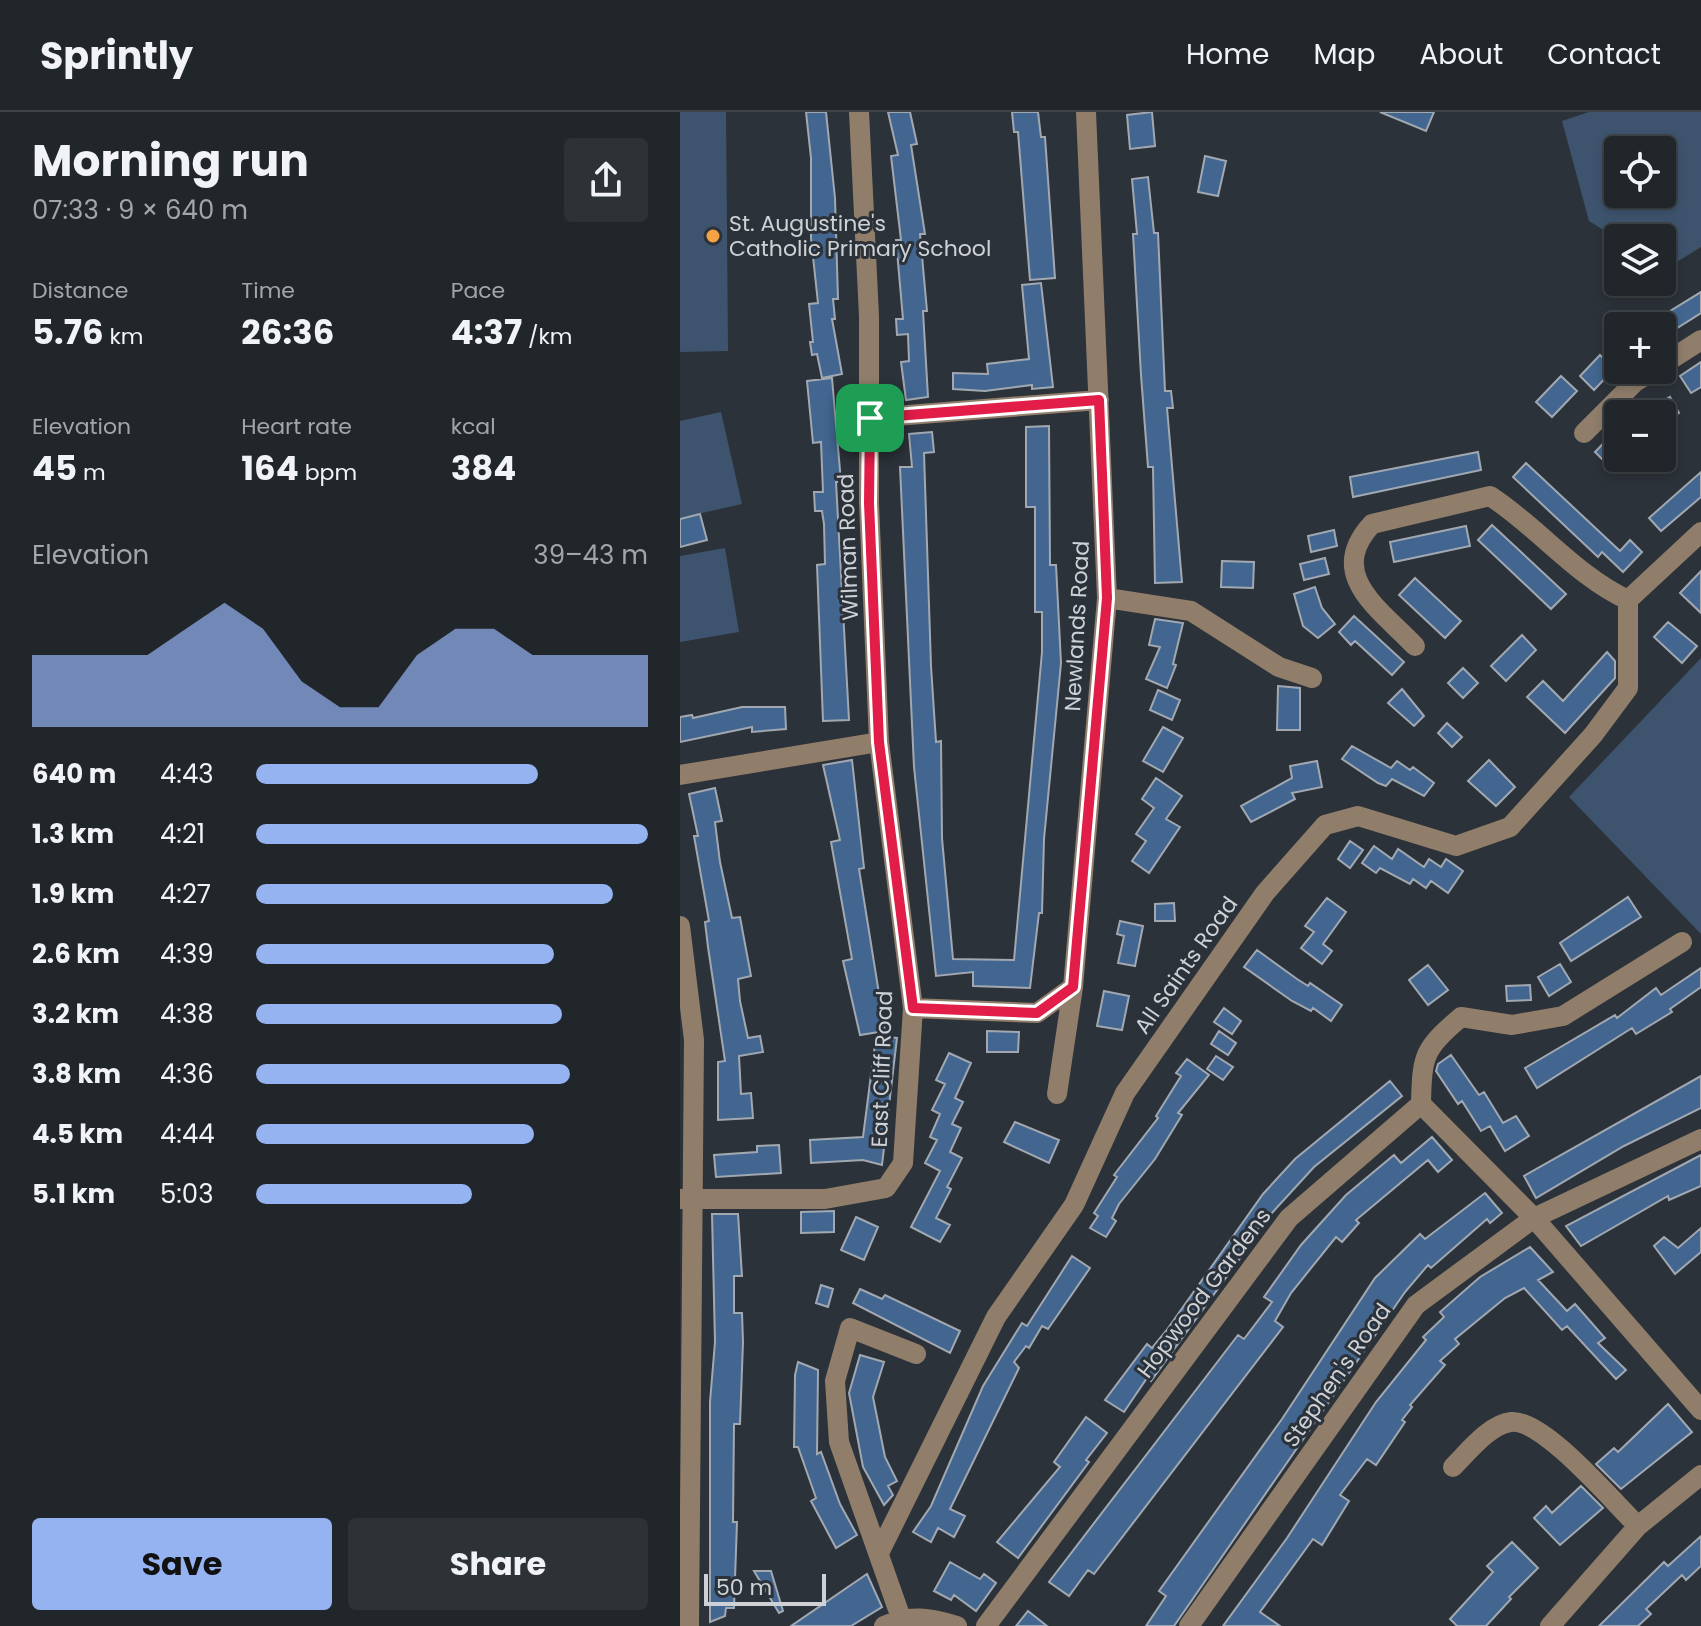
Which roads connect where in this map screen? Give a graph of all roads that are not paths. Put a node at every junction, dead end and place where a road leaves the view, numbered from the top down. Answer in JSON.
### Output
{"nodes":[{"id":1,"x":859,"y":112,"type":"edge"},
{"id":2,"x":1086,"y":112,"type":"edge"},
{"id":3,"x":1701,"y":340,"type":"edge"},
{"id":4,"x":1676,"y":356,"type":"edge"},
{"id":5,"x":1633,"y":384,"type":"edge"},
{"id":6,"x":1099,"y":400,"type":"junction"},
{"id":7,"x":870,"y":418,"type":"junction"},
{"id":8,"x":1584,"y":433,"type":"dead end"},
{"id":9,"x":1701,"y":532,"type":"edge"},
{"id":10,"x":1107,"y":598,"type":"junction"},
{"id":11,"x":1628,"y":600,"type":"junction"},
{"id":12,"x":1415,"y":646,"type":"dead end"},
{"id":13,"x":1312,"y":678,"type":"dead end"},
{"id":14,"x":879,"y":742,"type":"junction"},
{"id":15,"x":680,"y":775,"type":"edge"},
{"id":16,"x":680,"y":926,"type":"edge"},
{"id":17,"x":1682,"y":942,"type":"dead end"},
{"id":18,"x":1073,"y":987,"type":"junction"},
{"id":19,"x":913,"y":1008,"type":"junction"},
{"id":20,"x":1057,"y":1094,"type":"dead end"},
{"id":21,"x":1421,"y":1104,"type":"junction"},
{"id":22,"x":1701,"y":1139,"type":"edge"},
{"id":23,"x":686,"y":1199,"type":"edge"},
{"id":24,"x":1534,"y":1218,"type":"junction"},
{"id":25,"x":916,"y":1354,"type":"dead end"},
{"id":26,"x":1701,"y":1410,"type":"edge"},
{"id":27,"x":1453,"y":1467,"type":"dead end"},
{"id":28,"x":1701,"y":1475,"type":"edge"},
{"id":29,"x":1638,"y":1526,"type":"junction"},
{"id":30,"x":880,"y":1551,"type":"junction"},
{"id":31,"x":892,"y":1622,"type":"edge"},
{"id":32,"x":689,"y":1626,"type":"edge"},
{"id":33,"x":957,"y":1626,"type":"edge"},
{"id":34,"x":986,"y":1626,"type":"edge"},
{"id":35,"x":1189,"y":1626,"type":"edge"},
{"id":36,"x":1550,"y":1626,"type":"edge"}],
"edges":[{"from":1,"to":7,"type":"street","name":"Wilman Road"},
{"from":2,"to":6,"type":"street","name":"Newlands Road"},
{"from":3,"to":4,"type":"street"},
{"from":5,"to":8,"type":"street"},
{"from":6,"to":7,"type":"street"},
{"from":6,"to":10,"type":"street","name":"Newlands Road"},
{"from":7,"to":14,"type":"street","name":"Wilman Road"},
{"from":9,"to":11,"type":"street"},
{"from":10,"to":13,"type":"street"},
{"from":10,"to":18,"type":"street","name":"Newlands Road"},
{"from":11,"to":12,"type":"street"},
{"from":11,"to":30,"type":"street","name":"All Saints Road"},
{"from":14,"to":15,"type":"street"},
{"from":14,"to":19,"type":"street","name":"East Cliff Road"},
{"from":16,"to":23,"type":"street"},
{"from":17,"to":21,"type":"street"},
{"from":18,"to":19,"type":"street"},
{"from":18,"to":20,"type":"street","name":"Newlands Road"},
{"from":19,"to":23,"type":"street","name":"East Cliff Road"},
{"from":21,"to":24,"type":"street"},
{"from":21,"to":34,"type":"street","name":"Hopwood Gardens"},
{"from":22,"to":24,"type":"street","name":"Stephen's Road"},
{"from":23,"to":32,"type":"street"},
{"from":24,"to":26,"type":"street"},
{"from":24,"to":35,"type":"street","name":"Stephen's Road"},
{"from":25,"to":30,"type":"street"},
{"from":27,"to":29,"type":"street"},
{"from":28,"to":29,"type":"street"},
{"from":29,"to":36,"type":"street"},
{"from":30,"to":31,"type":"street"},
{"from":31,"to":33,"type":"street"}]}
